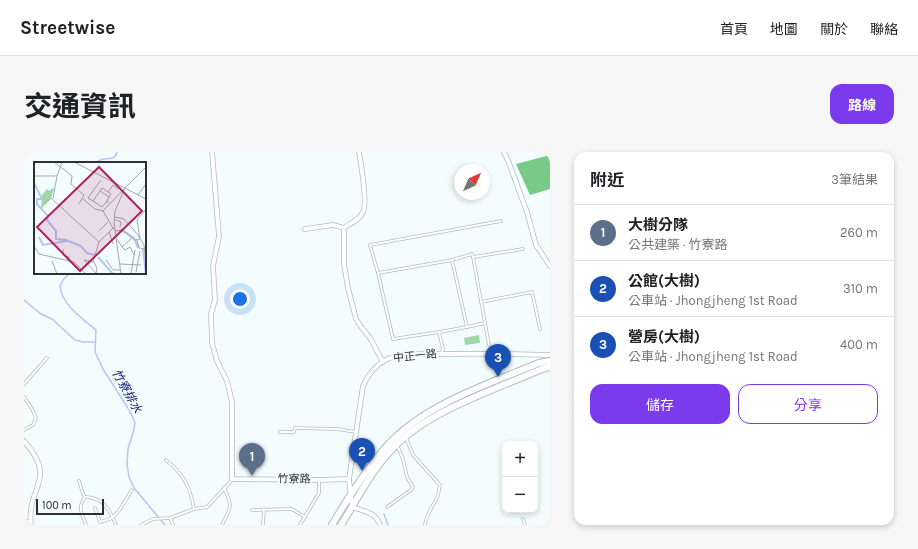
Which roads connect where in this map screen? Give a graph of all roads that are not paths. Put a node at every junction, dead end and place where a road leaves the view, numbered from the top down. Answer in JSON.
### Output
{"nodes":[{"id":1,"x":212,"y":152,"type":"edge"},
{"id":2,"x":359,"y":152,"type":"edge"},
{"id":3,"x":504,"y":152,"type":"edge"},
{"id":4,"x":501,"y":222,"type":"dead end"},
{"id":5,"x":344,"y":228,"type":"junction"},
{"id":6,"x":305,"y":229,"type":"dead end"},
{"id":7,"x":523,"y":249,"type":"dead end"},
{"id":8,"x":473,"y":257,"type":"junction"},
{"id":9,"x":452,"y":260,"type":"junction"},
{"id":10,"x":550,"y":266,"type":"edge"},
{"id":11,"x":378,"y":273,"type":"junction"},
{"id":12,"x":481,"y":302,"type":"junction"},
{"id":13,"x":485,"y":323,"type":"junction"},
{"id":14,"x":467,"y":327,"type":"junction"},
{"id":15,"x":540,"y":330,"type":"dead end"},
{"id":16,"x":438,"y":332,"type":"junction"},
{"id":17,"x":489,"y":345,"type":"dead end"},
{"id":18,"x":441,"y":354,"type":"junction"},
{"id":19,"x":550,"y":355,"type":"edge"},
{"id":20,"x":47,"y":358,"type":"dead end"},
{"id":21,"x":550,"y":361,"type":"edge"},
{"id":22,"x":383,"y":362,"type":"junction"},
{"id":23,"x":550,"y":367,"type":"edge"},
{"id":24,"x":24,"y":384,"type":"edge"},
{"id":25,"x":24,"y":397,"type":"edge"},
{"id":26,"x":24,"y":430,"type":"edge"},
{"id":27,"x":280,"y":432,"type":"dead end"},
{"id":28,"x":356,"y":432,"type":"junction"},
{"id":29,"x":406,"y":437,"type":"junction"},
{"id":30,"x":24,"y":441,"type":"edge"},
{"id":31,"x":396,"y":444,"type":"junction"},
{"id":32,"x":166,"y":460,"type":"dead end"},
{"id":33,"x":349,"y":478,"type":"junction"},
{"id":34,"x":232,"y":479,"type":"junction"},
{"id":35,"x":319,"y":480,"type":"junction"},
{"id":36,"x":79,"y":481,"type":"dead end"},
{"id":37,"x":224,"y":488,"type":"junction"},
{"id":38,"x":132,"y":490,"type":"dead end"},
{"id":39,"x":350,"y":495,"type":"junction"},
{"id":40,"x":85,"y":497,"type":"junction"},
{"id":41,"x":352,"y":507,"type":"junction"},
{"id":42,"x":387,"y":507,"type":"dead end"},
{"id":43,"x":95,"y":508,"type":"dead end"},
{"id":44,"x":194,"y":509,"type":"junction"},
{"id":45,"x":264,"y":509,"type":"junction"},
{"id":46,"x":252,"y":510,"type":"dead end"},
{"id":47,"x":305,"y":517,"type":"junction"},
{"id":48,"x":113,"y":518,"type":"junction"},
{"id":49,"x":170,"y":518,"type":"junction"},
{"id":50,"x":523,"y":519,"type":"dead end"},
{"id":51,"x":24,"y":522,"type":"edge"},
{"id":52,"x":31,"y":523,"type":"edge"},
{"id":53,"x":86,"y":525,"type":"edge"},
{"id":54,"x":116,"y":525,"type":"edge"},
{"id":55,"x":141,"y":525,"type":"edge"},
{"id":56,"x":173,"y":525,"type":"edge"},
{"id":57,"x":222,"y":525,"type":"edge"},
{"id":58,"x":263,"y":525,"type":"edge"},
{"id":59,"x":300,"y":525,"type":"edge"},
{"id":60,"x":332,"y":525,"type":"edge"},
{"id":61,"x":341,"y":525,"type":"edge"},
{"id":62,"x":380,"y":525,"type":"edge"},
{"id":63,"x":425,"y":525,"type":"edge"},
{"id":64,"x":524,"y":525,"type":"edge"}],
"edges":[{"from":1,"to":34,"type":"street"},
{"from":2,"to":5,"type":"street"},
{"from":3,"to":10,"type":"street"},
{"from":4,"to":11,"type":"lane"},
{"from":5,"to":6,"type":"street"},
{"from":5,"to":22,"type":"street"},
{"from":7,"to":8,"type":"lane"},
{"from":8,"to":9,"type":"lane"},
{"from":8,"to":12,"type":"lane"},
{"from":9,"to":11,"type":"lane"},
{"from":9,"to":14,"type":"lane"},
{"from":11,"to":16,"type":"lane"},
{"from":12,"to":13,"type":"lane"},
{"from":12,"to":15,"type":"lane"},
{"from":13,"to":14,"type":"lane"},
{"from":13,"to":17,"type":"lane"},
{"from":14,"to":16,"type":"lane"},
{"from":16,"to":18,"type":"lane"},
{"from":18,"to":19,"type":"street","name":"中正一路"},
{"from":18,"to":22,"type":"street","name":"中正一路"},
{"from":20,"to":24,"type":"lane"},
{"from":21,"to":39,"type":"main road"},
{"from":22,"to":28,"type":"street","name":"中正一路"},
{"from":23,"to":29,"type":"main road"},
{"from":25,"to":26,"type":"lane"},
{"from":27,"to":28,"type":"lane"},
{"from":28,"to":33,"type":"street","name":"中正一路"},
{"from":29,"to":31,"type":"main road"},
{"from":29,"to":63,"type":"lane"},
{"from":30,"to":52,"type":"street"},
{"from":31,"to":41,"type":"main road"},
{"from":31,"to":42,"type":"lane"},
{"from":32,"to":44,"type":"lane"},
{"from":33,"to":35,"type":"street","name":"竹寮路"},
{"from":33,"to":39,"type":"street"},
{"from":34,"to":35,"type":"street","name":"竹寮路"},
{"from":34,"to":37,"type":"lane"},
{"from":35,"to":47,"type":"lane","name":"竹寮路"},
{"from":36,"to":40,"type":"lane"},
{"from":37,"to":44,"type":"lane"},
{"from":37,"to":57,"type":"lane"},
{"from":38,"to":48,"type":"lane"},
{"from":39,"to":41,"type":"street"},
{"from":39,"to":60,"type":"main road"},
{"from":40,"to":48,"type":"lane"},
{"from":40,"to":53,"type":"lane"},
{"from":41,"to":61,"type":"main road"},
{"from":41,"to":62,"type":"street"},
{"from":43,"to":48,"type":"lane"},
{"from":44,"to":49,"type":"lane"},
{"from":45,"to":46,"type":"lane"},
{"from":45,"to":47,"type":"lane"},
{"from":45,"to":58,"type":"lane"},
{"from":47,"to":59,"type":"lane","name":"竹寮路"},
{"from":48,"to":54,"type":"lane"},
{"from":49,"to":55,"type":"lane"},
{"from":49,"to":56,"type":"lane"},
{"from":50,"to":64,"type":"lane"},
{"from":51,"to":52,"type":"lane"}]}
